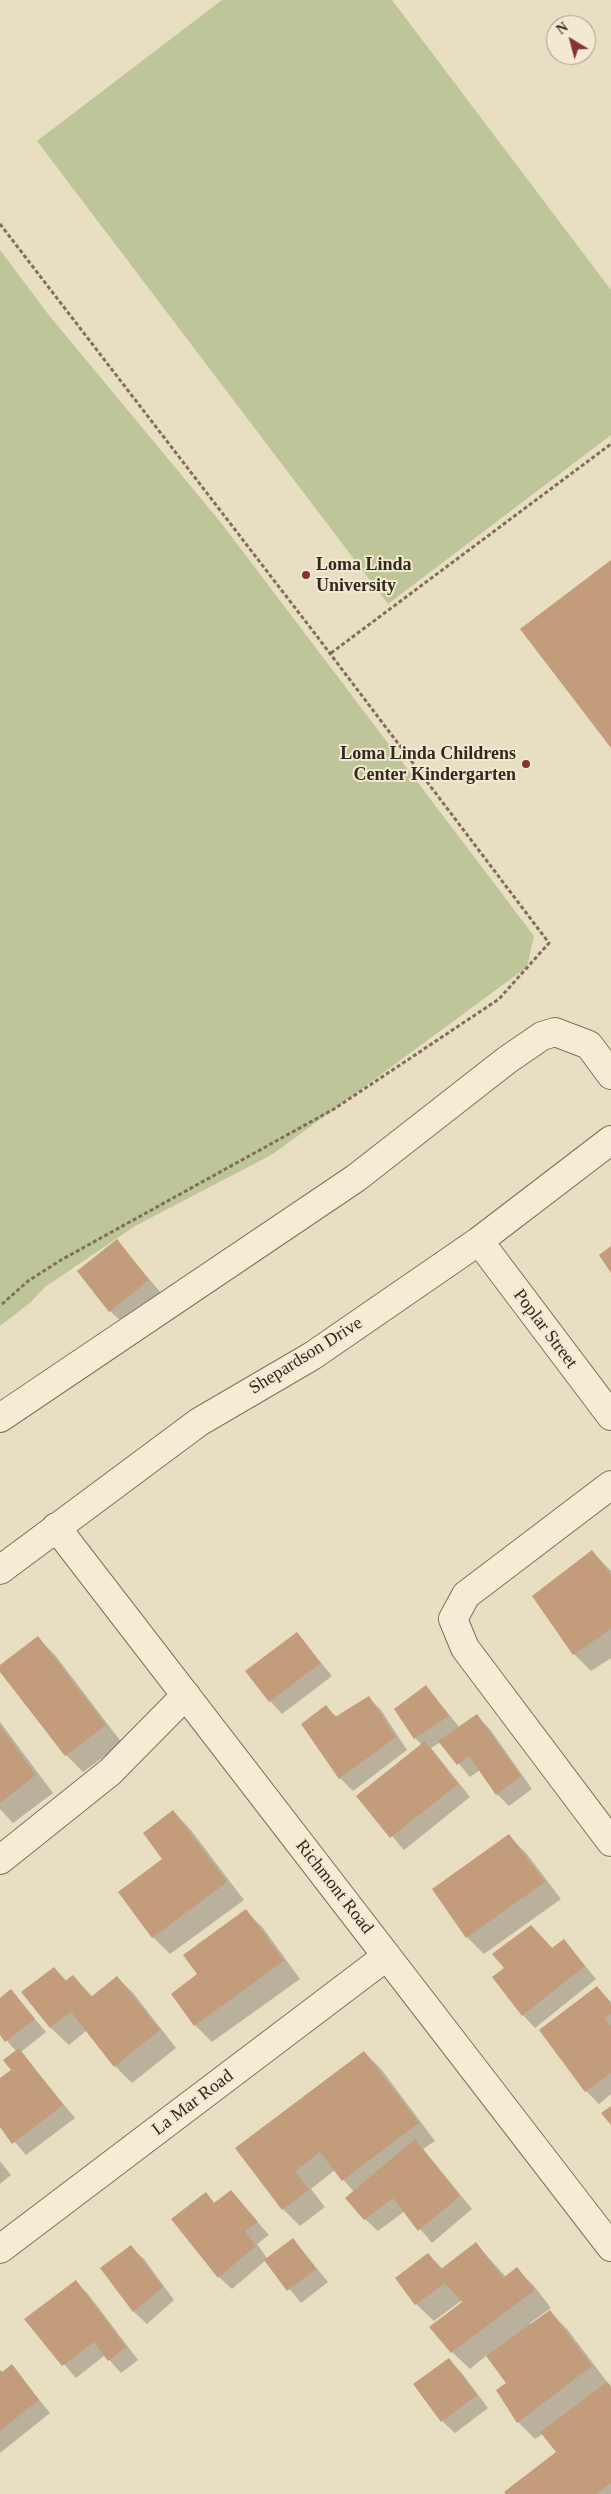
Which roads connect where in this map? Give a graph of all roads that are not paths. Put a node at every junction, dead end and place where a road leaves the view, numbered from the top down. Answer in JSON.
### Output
{"nodes":[{"id":1,"x":611,"y":1075,"type":"edge"},
{"id":2,"x":611,"y":1140,"type":"edge"},
{"id":3,"x":479,"y":1241,"type":"junction"},
{"id":4,"x":611,"y":1416,"type":"edge"},
{"id":5,"x":0,"y":1418,"type":"edge"},
{"id":6,"x":611,"y":1485,"type":"edge"},
{"id":7,"x":56,"y":1526,"type":"junction"},
{"id":8,"x":0,"y":1570,"type":"edge"},
{"id":9,"x":186,"y":1695,"type":"junction"},
{"id":10,"x":611,"y":1842,"type":"edge"},
{"id":11,"x":0,"y":1860,"type":"edge"},
{"id":12,"x":387,"y":1956,"type":"junction"},
{"id":13,"x":611,"y":2247,"type":"edge"},
{"id":14,"x":0,"y":2249,"type":"edge"}],
"edges":[{"from":1,"to":5,"type":"street"},
{"from":2,"to":3,"type":"street","name":"Shepardson Drive"},
{"from":3,"to":4,"type":"street","name":"Poplar Street"},
{"from":3,"to":7,"type":"street","name":"Shepardson Drive"},
{"from":6,"to":10,"type":"street"},
{"from":7,"to":8,"type":"street","name":"Shepardson Drive"},
{"from":7,"to":9,"type":"street","name":"Richmont Road"},
{"from":9,"to":11,"type":"street"},
{"from":9,"to":12,"type":"street","name":"Richmont Road"},
{"from":12,"to":13,"type":"street","name":"Richmont Road"},
{"from":12,"to":14,"type":"street","name":"La Mar Road"}]}
